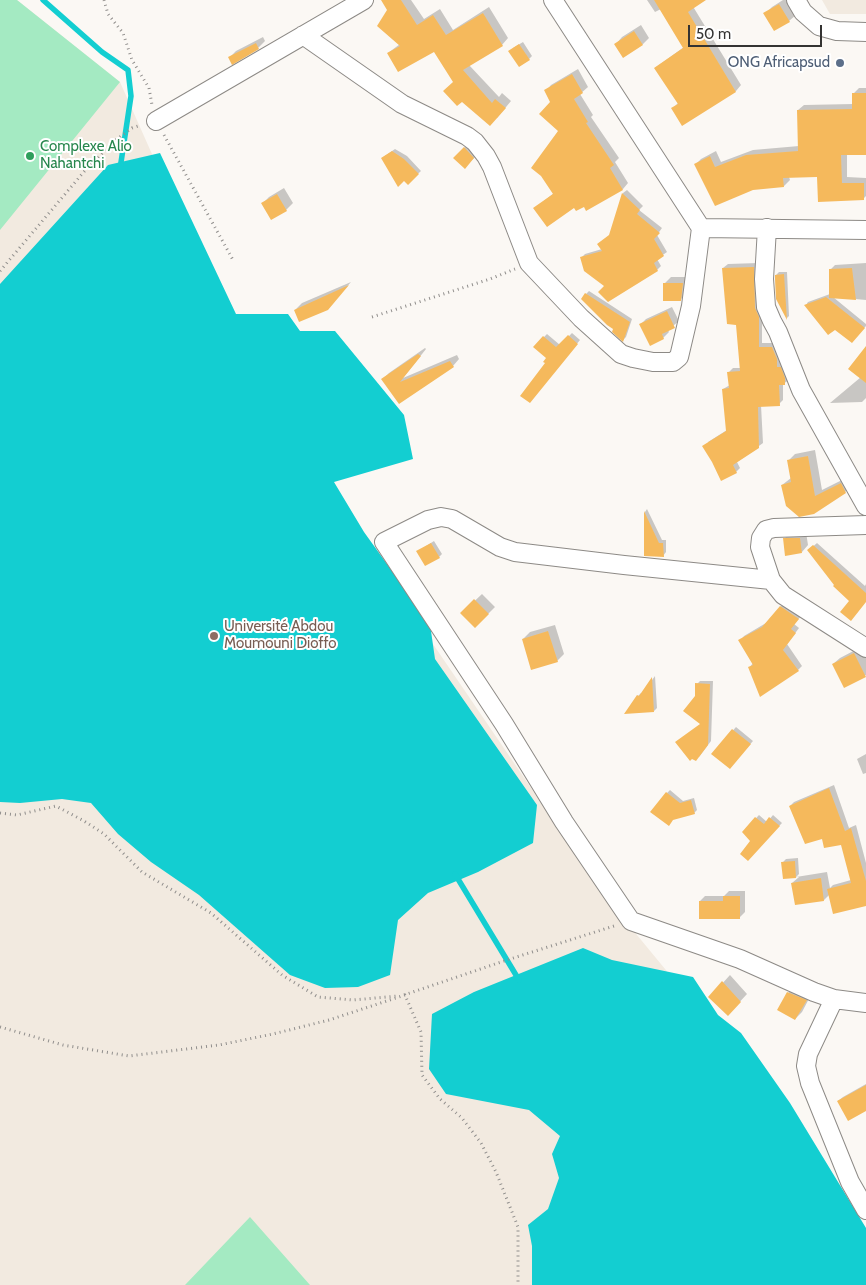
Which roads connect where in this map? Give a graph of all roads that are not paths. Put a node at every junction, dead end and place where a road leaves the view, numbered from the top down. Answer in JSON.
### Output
{"nodes":[{"id":1,"x":364,"y":0,"type":"edge"},
{"id":2,"x":553,"y":0,"type":"edge"},
{"id":3,"x":800,"y":6,"type":"edge"},
{"id":4,"x":866,"y":32,"type":"edge"},
{"id":5,"x":303,"y":35,"type":"junction"},
{"id":6,"x":156,"y":121,"type":"road end"},
{"id":7,"x":701,"y":228,"type":"junction"},
{"id":8,"x":767,"y":228,"type":"junction"},
{"id":9,"x":866,"y":230,"type":"edge"},
{"id":10,"x":866,"y":506,"type":"edge"},
{"id":11,"x":866,"y":525,"type":"edge"},
{"id":12,"x":771,"y":580,"type":"junction"},
{"id":13,"x":866,"y":648,"type":"edge"},
{"id":14,"x":834,"y":999,"type":"junction"},
{"id":15,"x":866,"y":1003,"type":"edge"},
{"id":16,"x":866,"y":1210,"type":"edge"}],
"edges":[{"from":1,"to":5,"type":"street"},
{"from":2,"to":7,"type":"street"},
{"from":3,"to":4,"type":"street"},
{"from":5,"to":6,"type":"street"},
{"from":5,"to":7,"type":"street"},
{"from":7,"to":8,"type":"street"},
{"from":8,"to":9,"type":"street"},
{"from":8,"to":10,"type":"street"},
{"from":11,"to":12,"type":"street"},
{"from":12,"to":13,"type":"street"},
{"from":12,"to":14,"type":"street"},
{"from":14,"to":15,"type":"street"},
{"from":14,"to":16,"type":"street"}]}
